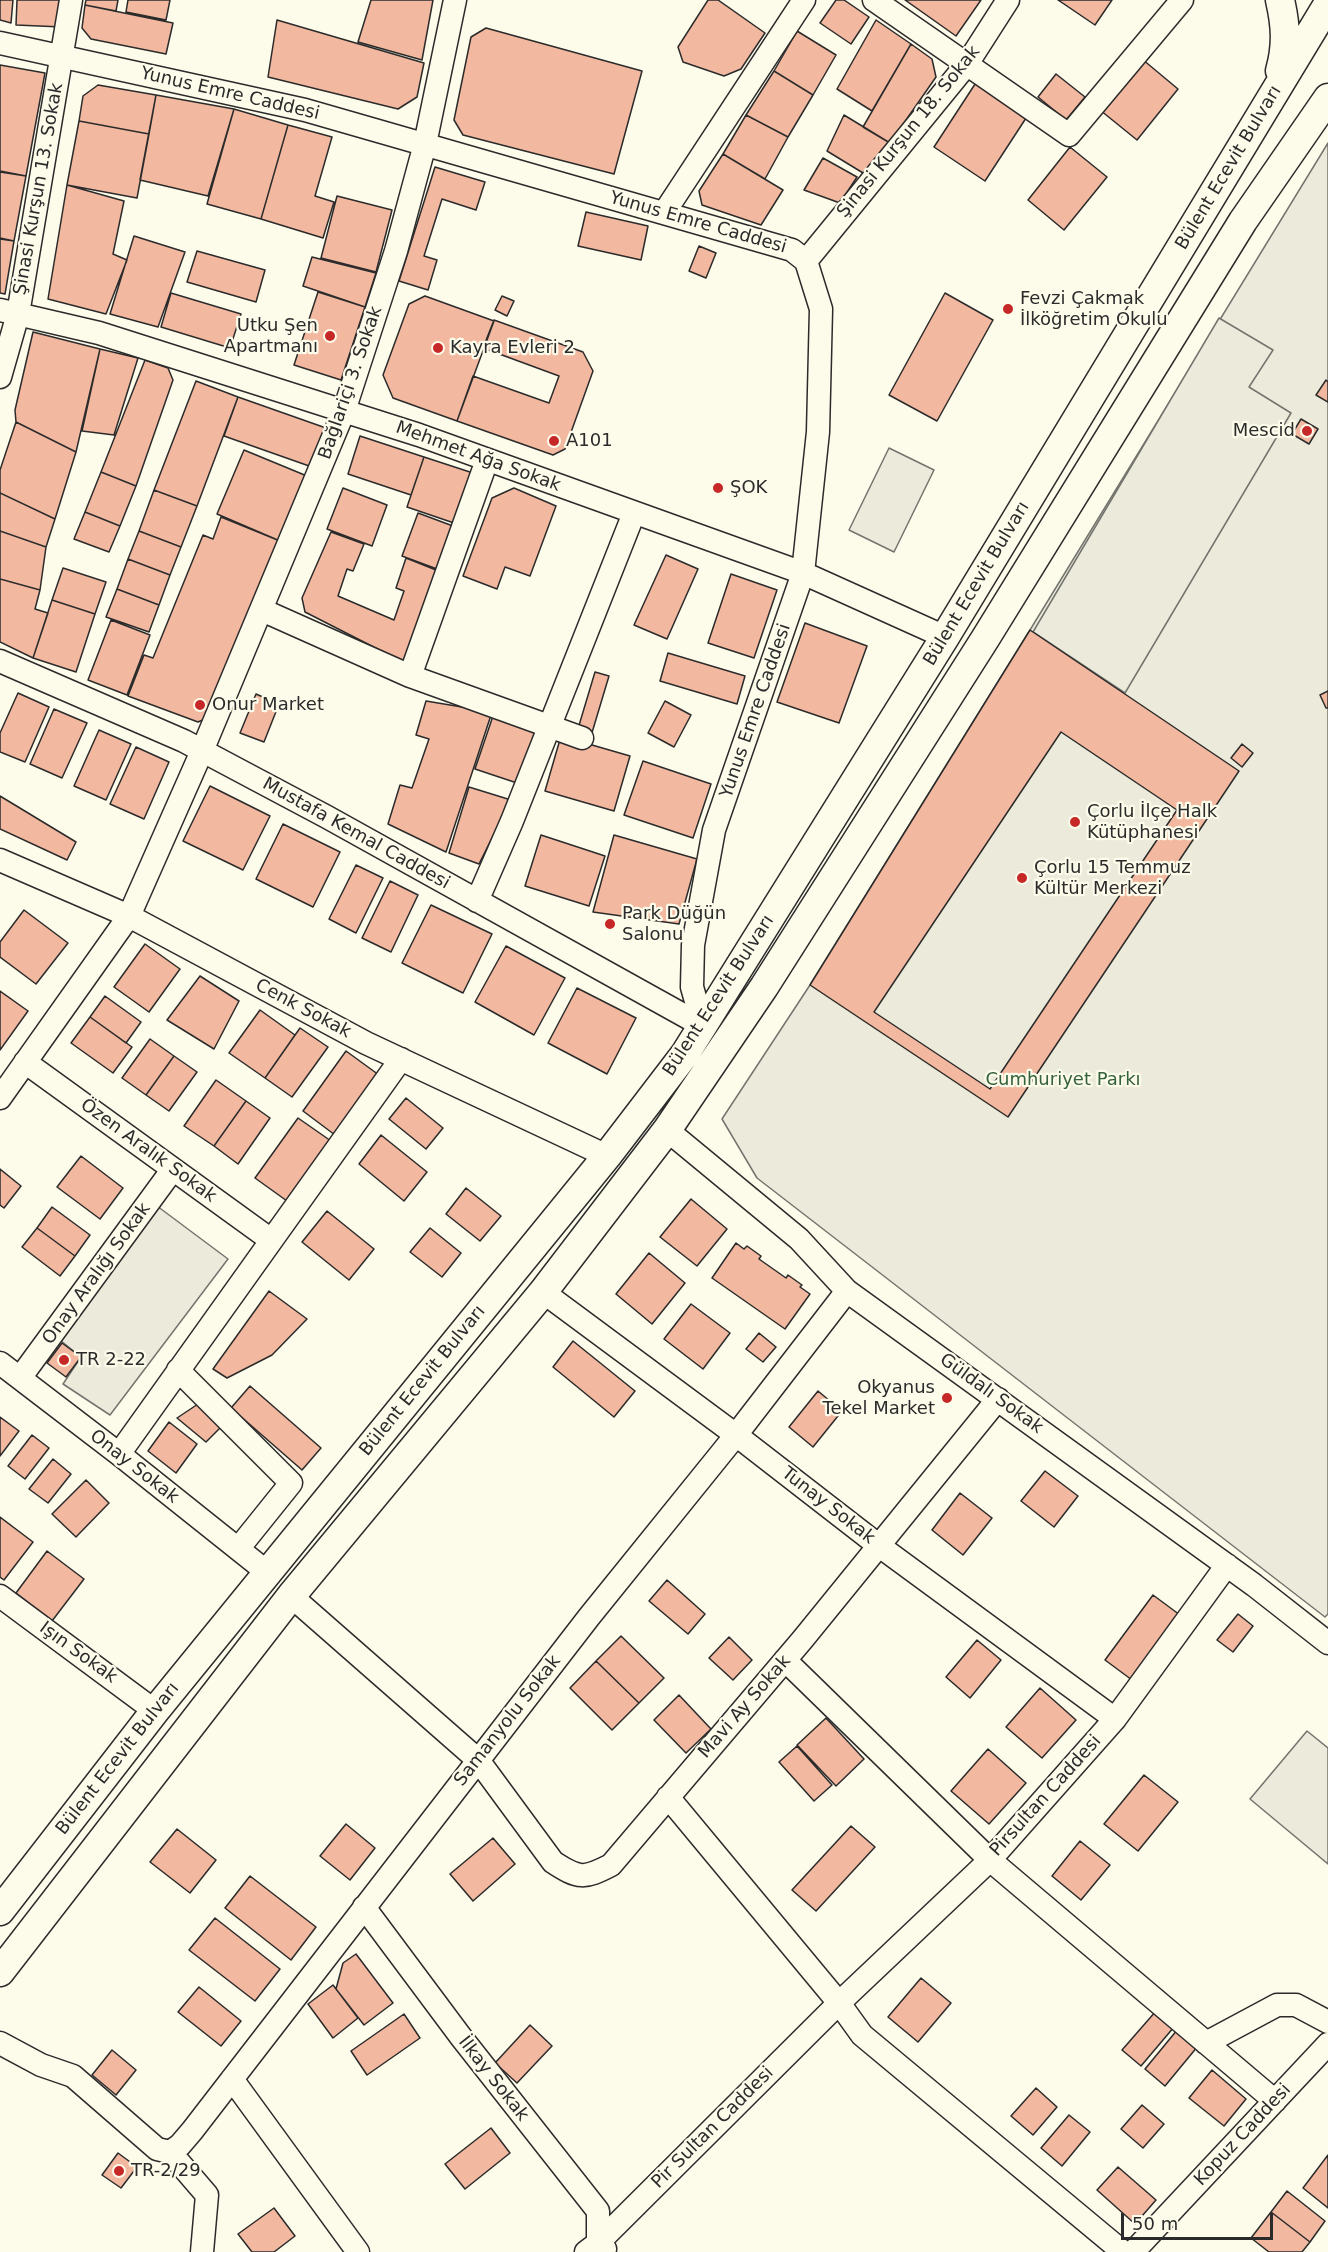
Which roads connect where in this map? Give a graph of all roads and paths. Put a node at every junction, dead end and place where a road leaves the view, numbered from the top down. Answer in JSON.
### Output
{"nodes":[{"id":1,"x":70,"y":0,"type":"edge"},
{"id":2,"x":455,"y":0,"type":"edge"},
{"id":3,"x":804,"y":0,"type":"edge"},
{"id":4,"x":874,"y":0,"type":"edge"},
{"id":5,"x":1008,"y":0,"type":"edge"},
{"id":6,"x":1182,"y":0,"type":"edge"},
{"id":7,"x":1280,"y":0,"type":"edge"},
{"id":8,"x":1294,"y":0,"type":"edge"},
{"id":9,"x":1325,"y":22,"type":"edge"},
{"id":10,"x":0,"y":43,"type":"edge"},
{"id":11,"x":62,"y":57,"type":"junction"},
{"id":12,"x":967,"y":64,"type":"junction"},
{"id":13,"x":1274,"y":94,"type":"junction"},
{"id":14,"x":1328,"y":98,"type":"edge"},
{"id":15,"x":1328,"y":123,"type":"edge"},
{"id":16,"x":425,"y":144,"type":"junction"},
{"id":17,"x":1276,"y":171,"type":"junction"},
{"id":18,"x":664,"y":213,"type":"junction"},
{"id":19,"x":806,"y":261,"type":"junction"},
{"id":20,"x":9,"y":312,"type":"edge"},
{"id":21,"x":0,"y":377,"type":"edge"},
{"id":22,"x":344,"y":411,"type":"junction"},
{"id":23,"x":487,"y":460,"type":"junction"},
{"id":24,"x":634,"y":513,"type":"junction"},
{"id":25,"x":803,"y":573,"type":"junction"},
{"id":26,"x":262,"y":610,"type":"junction"},
{"id":27,"x":945,"y":637,"type":"junction"},
{"id":28,"x":0,"y":661,"type":"edge"},
{"id":29,"x":410,"y":676,"type":"junction"},
{"id":30,"x":549,"y":726,"type":"junction"},
{"id":31,"x":582,"y":738,"type":"dead end"},
{"id":32,"x":202,"y":751,"type":"junction"},
{"id":33,"x":0,"y":860,"type":"edge"},
{"id":34,"x":477,"y":901,"type":"junction"},
{"id":35,"x":129,"y":916,"type":"junction"},
{"id":36,"x":703,"y":1026,"type":"junction"},
{"id":37,"x":728,"y":1041,"type":"junction"},
{"id":38,"x":685,"y":1054,"type":"junction"},
{"id":39,"x":401,"y":1059,"type":"junction"},
{"id":40,"x":25,"y":1062,"type":"junction"},
{"id":41,"x":0,"y":1098,"type":"edge"},
{"id":42,"x":667,"y":1130,"type":"junction"},
{"id":43,"x":606,"y":1156,"type":"junction"},
{"id":44,"x":173,"y":1169,"type":"junction"},
{"id":45,"x":634,"y":1174,"type":"junction"},
{"id":46,"x":271,"y":1240,"type":"junction"},
{"id":47,"x":847,"y":1291,"type":"junction"},
{"id":48,"x":543,"y":1292,"type":"junction"},
{"id":49,"x":0,"y":1363,"type":"edge"},
{"id":50,"x":178,"y":1370,"type":"junction"},
{"id":51,"x":20,"y":1378,"type":"junction"},
{"id":52,"x":998,"y":1399,"type":"junction"},
{"id":53,"x":736,"y":1435,"type":"junction"},
{"id":54,"x":119,"y":1454,"type":"junction"},
{"id":55,"x":878,"y":1545,"type":"junction"},
{"id":56,"x":238,"y":1549,"type":"junction"},
{"id":57,"x":1227,"y":1565,"type":"junction"},
{"id":58,"x":267,"y":1572,"type":"junction"},
{"id":59,"x":291,"y":1596,"type":"junction"},
{"id":60,"x":1,"y":1598,"type":"edge"},
{"id":61,"x":1328,"y":1643,"type":"edge"},
{"id":62,"x":785,"y":1660,"type":"junction"},
{"id":63,"x":155,"y":1711,"type":"junction"},
{"id":64,"x":1115,"y":1719,"type":"junction"},
{"id":65,"x":478,"y":1760,"type":"junction"},
{"id":66,"x":668,"y":1797,"type":"junction"},
{"id":67,"x":990,"y":1860,"type":"junction"},
{"id":68,"x":364,"y":1907,"type":"junction"},
{"id":69,"x":0,"y":1911,"type":"edge"},
{"id":70,"x":0,"y":1972,"type":"edge"},
{"id":71,"x":839,"y":2003,"type":"junction"},
{"id":72,"x":1328,"y":2022,"type":"edge"},
{"id":73,"x":0,"y":2043,"type":"edge"},
{"id":74,"x":1206,"y":2043,"type":"junction"},
{"id":75,"x":1328,"y":2044,"type":"edge"},
{"id":76,"x":232,"y":2079,"type":"junction"},
{"id":77,"x":1275,"y":2101,"type":"junction"},
{"id":78,"x":170,"y":2152,"type":"junction"},
{"id":79,"x":597,"y":2249,"type":"edge"},
{"id":80,"x":202,"y":2252,"type":"edge"},
{"id":81,"x":358,"y":2252,"type":"edge"},
{"id":82,"x":1123,"y":2252,"type":"edge"},
{"id":83,"x":1133,"y":2252,"type":"edge"}],
"edges":[{"from":1,"to":11,"type":"street","name":"Şinasi Kurşun 13. Sokak"},
{"from":2,"to":16,"type":"street","name":"Bağlariçi 3. Sokak"},
{"from":3,"to":18,"type":"street"},
{"from":4,"to":12,"type":"street"},
{"from":5,"to":12,"type":"street","name":"Şinasi Kurşun 18. Sokak"},
{"from":6,"to":12,"type":"street"},
{"from":7,"to":13,"type":"main road"},
{"from":8,"to":9,"type":"main road"},
{"from":9,"to":13,"type":"main road","name":"Bülent Ecevit Bulvarı"},
{"from":10,"to":11,"type":"street","name":"Yunus Emre Caddesi"},
{"from":11,"to":16,"type":"street","name":"Yunus Emre Caddesi"},
{"from":11,"to":20,"type":"street","name":"Şinasi Kurşun 13. Sokak"},
{"from":12,"to":19,"type":"street","name":"Şinasi Kurşun 18. Sokak"},
{"from":13,"to":27,"type":"main road","name":"Bülent Ecevit Bulvarı"},
{"from":14,"to":17,"type":"main road","name":"Bülent Ecevit Bulvarı"},
{"from":15,"to":17,"type":"main road"},
{"from":16,"to":18,"type":"street","name":"Yunus Emre Caddesi"},
{"from":16,"to":22,"type":"street","name":"Bağlariçi 3. Sokak"},
{"from":17,"to":37,"type":"main road","name":"Bülent Ecevit Bulvarı"},
{"from":18,"to":19,"type":"street","name":"Yunus Emre Caddesi"},
{"from":19,"to":25,"type":"street","name":"Yunus Emre Caddesi"},
{"from":20,"to":21,"type":"street","name":"Şinasi Kurşun 13. Sokak"},
{"from":20,"to":22,"type":"street","name":"Mehmet Ağa Sokak"},
{"from":22,"to":23,"type":"street","name":"Mehmet Ağa Sokak"},
{"from":22,"to":26,"type":"street","name":"Bağlariçi 3. Sokak"},
{"from":23,"to":24,"type":"street","name":"Mehmet Ağa Sokak"},
{"from":23,"to":29,"type":"street"},
{"from":24,"to":25,"type":"street","name":"Mehmet Ağa Sokak"},
{"from":24,"to":30,"type":"street"},
{"from":25,"to":27,"type":"street","name":"Mehmet Ağa Sokak"},
{"from":25,"to":36,"type":"street","name":"Yunus Emre Caddesi"},
{"from":26,"to":29,"type":"street"},
{"from":26,"to":32,"type":"street","name":"Bağlariçi 3. Sokak"},
{"from":27,"to":36,"type":"main road","name":"Bülent Ecevit Bulvarı"},
{"from":28,"to":32,"type":"street","name":"Mustafa Kemal Caddesi"},
{"from":29,"to":30,"type":"street"},
{"from":30,"to":31,"type":"street"},
{"from":30,"to":34,"type":"street"},
{"from":32,"to":34,"type":"street","name":"Mustafa Kemal Caddesi"},
{"from":32,"to":35,"type":"street","name":"Bağlariçi 3. Sokak"},
{"from":33,"to":35,"type":"street","name":"Cenk Sokak"},
{"from":34,"to":36,"type":"street","name":"Mustafa Kemal Caddesi"},
{"from":35,"to":39,"type":"street","name":"Cenk Sokak"},
{"from":35,"to":40,"type":"street","name":"Bağlariçi 3. Sokak"},
{"from":36,"to":37,"type":"main road"},
{"from":36,"to":38,"type":"main road","name":"Bülent Ecevit Bulvarı"},
{"from":37,"to":42,"type":"main road","name":"Bülent Ecevit Bulvarı"},
{"from":38,"to":42,"type":"main road"},
{"from":38,"to":43,"type":"main road","name":"Bülent Ecevit Bulvarı"},
{"from":39,"to":43,"type":"street","name":"Cenk Sokak"},
{"from":39,"to":46,"type":"street"},
{"from":40,"to":41,"type":"street","name":"Bağlariçi 3. Sokak"},
{"from":40,"to":44,"type":"street","name":"Özen Aralık Sokak"},
{"from":42,"to":43,"type":"main road"},
{"from":42,"to":45,"type":"main road","name":"Bülent Ecevit Bulvarı"},
{"from":42,"to":47,"type":"street","name":"Güldalı Sokak"},
{"from":43,"to":45,"type":"main road"},
{"from":43,"to":58,"type":"main road","name":"Bülent Ecevit Bulvarı"},
{"from":44,"to":46,"type":"street","name":"Özen Aralık Sokak"},
{"from":44,"to":51,"type":"street","name":"Onay Aralığı Sokak"},
{"from":45,"to":48,"type":"main road","name":"Bülent Ecevit Bulvarı"},
{"from":46,"to":50,"type":"street"},
{"from":47,"to":52,"type":"street","name":"Güldalı Sokak"},
{"from":47,"to":53,"type":"street","name":"Samanyolu Sokak"},
{"from":48,"to":53,"type":"street","name":"Tunay Sokak"},
{"from":48,"to":59,"type":"main road","name":"Bülent Ecevit Bulvarı"},
{"from":49,"to":51,"type":"street","name":"Onay Sokak"},
{"from":50,"to":54,"type":"street"},
{"from":50,"to":56,"type":"street"},
{"from":51,"to":54,"type":"street","name":"Onay Sokak"},
{"from":52,"to":55,"type":"street","name":"Mavi Ay Sokak"},
{"from":52,"to":57,"type":"street","name":"Güldalı Sokak"},
{"from":53,"to":55,"type":"street","name":"Tunay Sokak"},
{"from":53,"to":65,"type":"street","name":"Samanyolu Sokak"},
{"from":54,"to":56,"type":"street","name":"Onay Sokak"},
{"from":55,"to":62,"type":"street","name":"Mavi Ay Sokak"},
{"from":55,"to":64,"type":"street","name":"Tunay Sokak"},
{"from":56,"to":58,"type":"street","name":"Onay Sokak"},
{"from":57,"to":61,"type":"street","name":"Güldalı Sokak"},
{"from":57,"to":64,"type":"street","name":"Pirsultan Caddesi"},
{"from":58,"to":63,"type":"main road","name":"Bülent Ecevit Bulvarı"},
{"from":59,"to":65,"type":"street","name":"Mavi Ay Sokak"},
{"from":59,"to":70,"type":"main road","name":"Bülent Ecevit Bulvarı"},
{"from":60,"to":63,"type":"street","name":"Işın Sokak"},
{"from":62,"to":66,"type":"street","name":"Mavi Ay Sokak"},
{"from":62,"to":67,"type":"street"},
{"from":63,"to":69,"type":"main road","name":"Bülent Ecevit Bulvarı"},
{"from":64,"to":67,"type":"street","name":"Pirsultan Caddesi"},
{"from":65,"to":66,"type":"street","name":"Mavi Ay Sokak"},
{"from":65,"to":68,"type":"street","name":"Samanyolu Sokak"},
{"from":66,"to":71,"type":"street"},
{"from":67,"to":71,"type":"street","name":"Pirsultan Caddesi"},
{"from":67,"to":74,"type":"street"},
{"from":68,"to":76,"type":"street","name":"Samanyolu Sokak"},
{"from":68,"to":79,"type":"street","name":"İlkay Sokak"},
{"from":71,"to":79,"type":"street","name":"Pir Sultan Caddesi"},
{"from":71,"to":82,"type":"street"},
{"from":72,"to":74,"type":"street"},
{"from":73,"to":78,"type":"street"},
{"from":74,"to":77,"type":"street"},
{"from":75,"to":77,"type":"street","name":"Kopuz Caddesi"},
{"from":76,"to":78,"type":"street","name":"Samanyolu Sokak"},
{"from":76,"to":81,"type":"street"},
{"from":77,"to":83,"type":"street","name":"Kopuz Caddesi"},
{"from":78,"to":80,"type":"street"}]}
